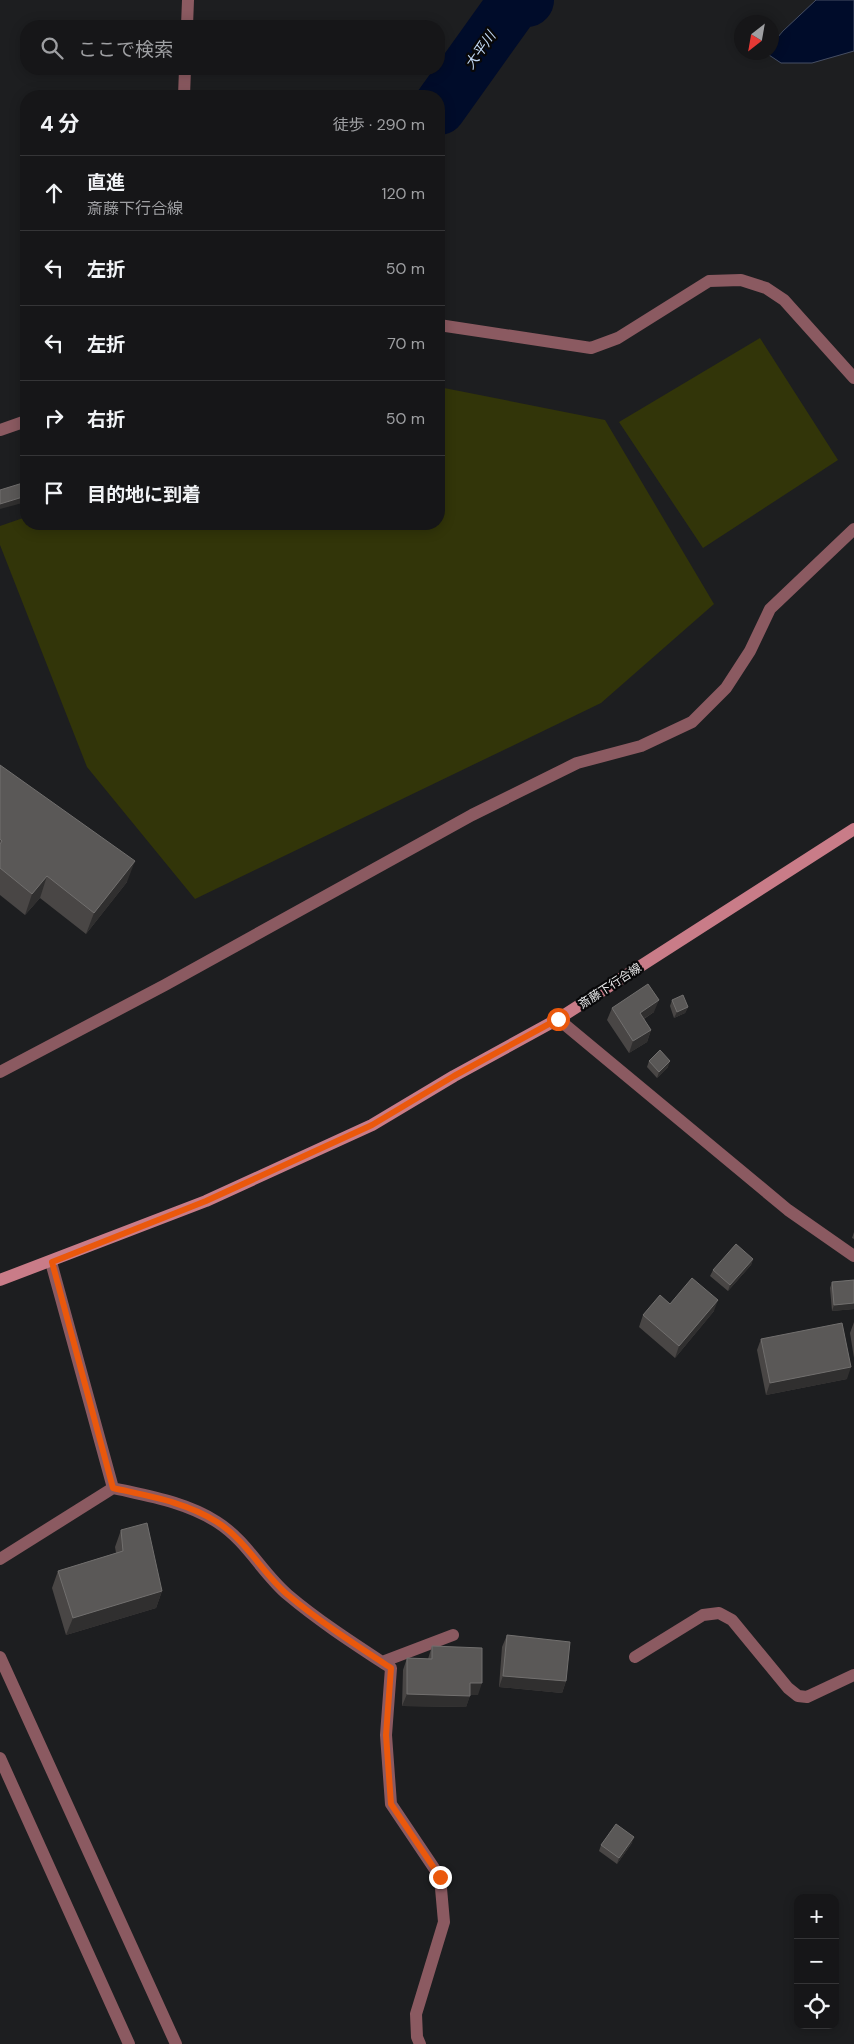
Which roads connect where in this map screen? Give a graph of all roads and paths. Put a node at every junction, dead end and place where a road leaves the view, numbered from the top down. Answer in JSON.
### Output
{"nodes":[{"id":1,"x":188,"y":0,"type":"edge"},
{"id":2,"x":187,"y":20,"type":"edge"},
{"id":3,"x":185,"y":75,"type":"edge"},
{"id":4,"x":184,"y":90,"type":"edge"},
{"id":5,"x":445,"y":326,"type":"edge"},
{"id":6,"x":854,"y":378,"type":"edge"},
{"id":7,"x":20,"y":423,"type":"edge"},
{"id":8,"x":0,"y":430,"type":"edge"},
{"id":9,"x":854,"y":529,"type":"edge"},
{"id":10,"x":854,"y":829,"type":"edge"},
{"id":11,"x":558,"y":1019,"type":"junction"},
{"id":12,"x":0,"y":1072,"type":"edge"},
{"id":13,"x":854,"y":1256,"type":"edge"},
{"id":14,"x":52,"y":1262,"type":"junction"},
{"id":15,"x":0,"y":1280,"type":"edge"},
{"id":16,"x":113,"y":1488,"type":"junction"},
{"id":17,"x":0,"y":1559,"type":"edge"},
{"id":18,"x":453,"y":1635,"type":"dead end"},
{"id":19,"x":635,"y":1656,"type":"dead end"},
{"id":20,"x":0,"y":1657,"type":"edge"},
{"id":21,"x":382,"y":1662,"type":"junction"},
{"id":22,"x":854,"y":1675,"type":"edge"},
{"id":23,"x":0,"y":1758,"type":"edge"},
{"id":24,"x":129,"y":2044,"type":"edge"},
{"id":25,"x":176,"y":2044,"type":"edge"},
{"id":26,"x":420,"y":2044,"type":"edge"}],
"edges":[{"from":1,"to":2,"type":"street"},
{"from":3,"to":4,"type":"street"},
{"from":5,"to":6,"type":"street"},
{"from":7,"to":8,"type":"street"},
{"from":9,"to":12,"type":"street"},
{"from":10,"to":11,"type":"main road","name":"斎藤下行合線"},
{"from":11,"to":13,"type":"street"},
{"from":11,"to":14,"type":"main road","name":"斎藤下行合線"},
{"from":14,"to":15,"type":"main road","name":"斎藤下行合線"},
{"from":14,"to":16,"type":"street"},
{"from":16,"to":17,"type":"street"},
{"from":16,"to":21,"type":"street"},
{"from":18,"to":21,"type":"street"},
{"from":19,"to":22,"type":"street"},
{"from":20,"to":25,"type":"street"},
{"from":21,"to":26,"type":"street"},
{"from":23,"to":24,"type":"street"}]}
